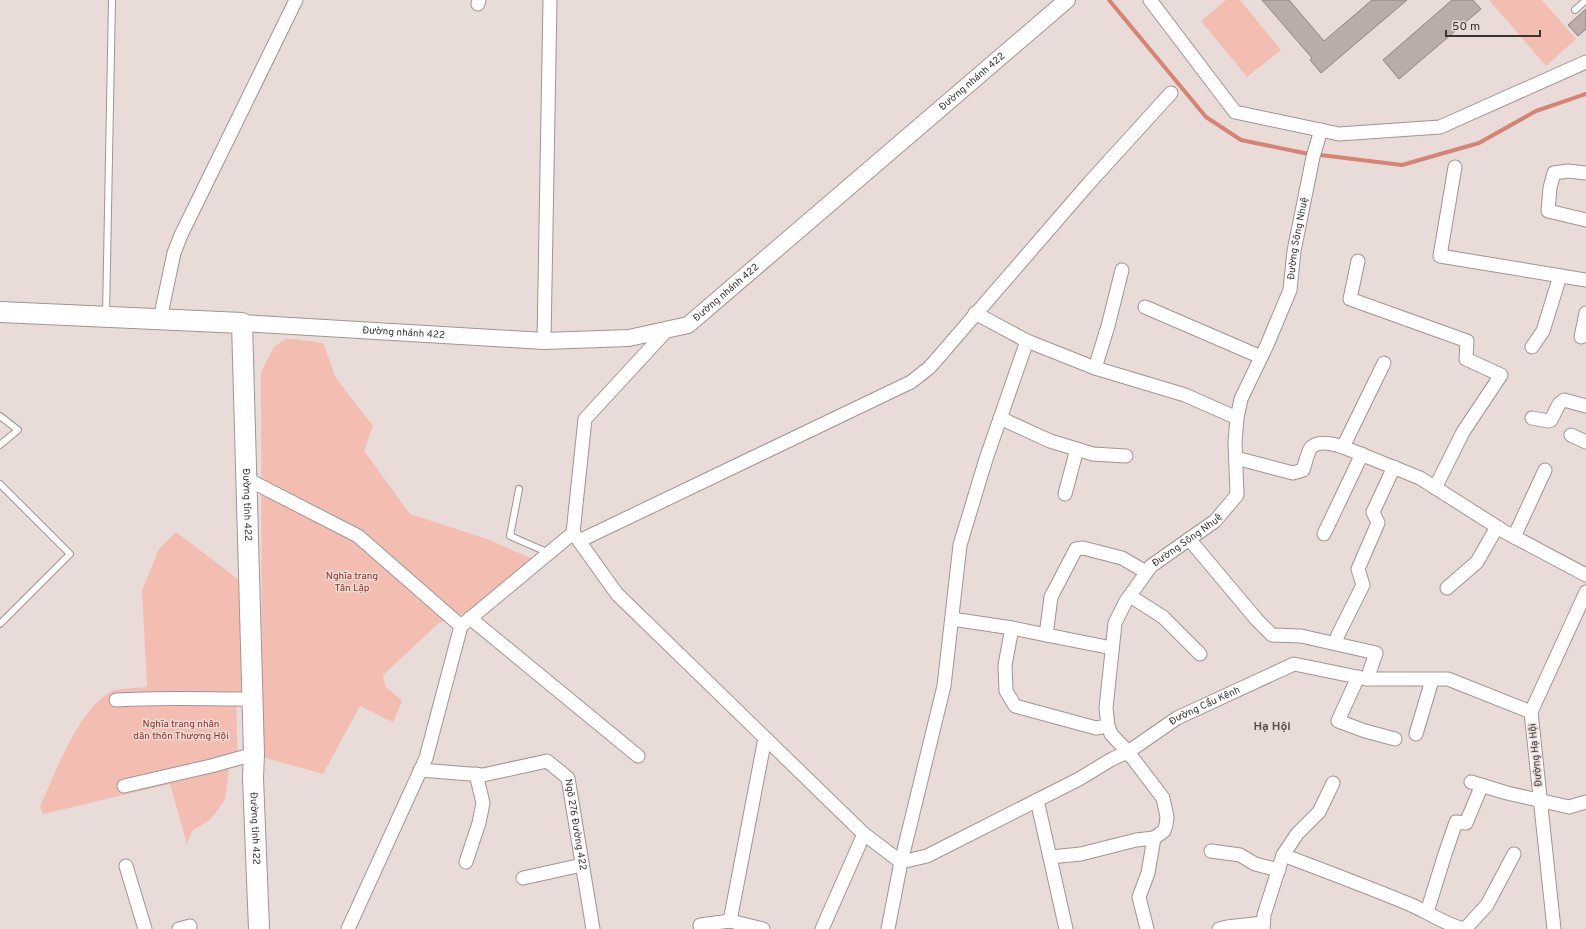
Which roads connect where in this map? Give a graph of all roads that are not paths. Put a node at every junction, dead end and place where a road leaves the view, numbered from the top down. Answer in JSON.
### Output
{"nodes":[{"id":1,"x":112,"y":0,"type":"edge"},
{"id":2,"x":296,"y":0,"type":"edge"},
{"id":3,"x":550,"y":0,"type":"edge"},
{"id":4,"x":1067,"y":0,"type":"edge"},
{"id":5,"x":1150,"y":0,"type":"edge"},
{"id":6,"x":1586,"y":0,"type":"edge"},
{"id":7,"x":1575,"y":10,"type":"dead end"},
{"id":8,"x":1586,"y":62,"type":"edge"},
{"id":9,"x":1171,"y":93,"type":"dead end"},
{"id":10,"x":1321,"y":130,"type":"junction"},
{"id":11,"x":1455,"y":167,"type":"dead end"},
{"id":12,"x":1586,"y":172,"type":"edge"},
{"id":13,"x":1586,"y":220,"type":"edge"},
{"id":14,"x":1358,"y":261,"type":"dead end"},
{"id":15,"x":1122,"y":270,"type":"dead end"},
{"id":16,"x":1560,"y":276,"type":"junction"},
{"id":17,"x":1586,"y":280,"type":"edge"},
{"id":18,"x":1145,"y":307,"type":"dead end"},
{"id":19,"x":0,"y":312,"type":"edge"},
{"id":20,"x":976,"y":313,"type":"junction"},
{"id":21,"x":1586,"y":313,"type":"edge"},
{"id":22,"x":106,"y":317,"type":"junction"},
{"id":23,"x":160,"y":319,"type":"junction"},
{"id":24,"x":242,"y":323,"type":"junction"},
{"id":25,"x":668,"y":329,"type":"junction"},
{"id":26,"x":1581,"y":337,"type":"dead end"},
{"id":27,"x":544,"y":341,"type":"junction"},
{"id":28,"x":1026,"y":341,"type":"junction"},
{"id":29,"x":1532,"y":347,"type":"dead end"},
{"id":30,"x":1261,"y":357,"type":"junction"},
{"id":31,"x":1384,"y":362,"type":"dead end"},
{"id":32,"x":1095,"y":368,"type":"junction"},
{"id":33,"x":1586,"y":406,"type":"edge"},
{"id":34,"x":0,"y":416,"type":"edge"},
{"id":35,"x":1000,"y":418,"type":"junction"},
{"id":36,"x":1237,"y":418,"type":"junction"},
{"id":37,"x":1532,"y":418,"type":"dead end"},
{"id":38,"x":1571,"y":435,"type":"dead end"},
{"id":39,"x":1586,"y":442,"type":"edge"},
{"id":40,"x":0,"y":445,"type":"edge"},
{"id":41,"x":1344,"y":447,"type":"junction"},
{"id":42,"x":1077,"y":449,"type":"junction"},
{"id":43,"x":1362,"y":454,"type":"junction"},
{"id":44,"x":1126,"y":456,"type":"dead end"},
{"id":45,"x":1236,"y":458,"type":"junction"},
{"id":46,"x":1394,"y":467,"type":"junction"},
{"id":47,"x":1545,"y":470,"type":"dead end"},
{"id":48,"x":247,"y":479,"type":"junction"},
{"id":49,"x":0,"y":484,"type":"edge"},
{"id":50,"x":1435,"y":488,"type":"junction"},
{"id":51,"x":520,"y":489,"type":"dead end"},
{"id":52,"x":1065,"y":494,"type":"dead end"},
{"id":53,"x":1497,"y":527,"type":"junction"},
{"id":54,"x":1324,"y":534,"type":"dead end"},
{"id":55,"x":576,"y":537,"type":"junction"},
{"id":56,"x":1514,"y":537,"type":"junction"},
{"id":57,"x":1189,"y":539,"type":"junction"},
{"id":58,"x":549,"y":553,"type":"junction"},
{"id":59,"x":1146,"y":572,"type":"junction"},
{"id":60,"x":1586,"y":575,"type":"edge"},
{"id":61,"x":1447,"y":588,"type":"dead end"},
{"id":62,"x":1586,"y":592,"type":"edge"},
{"id":63,"x":1130,"y":596,"type":"junction"},
{"id":64,"x":952,"y":619,"type":"junction"},
{"id":65,"x":465,"y":622,"type":"junction"},
{"id":66,"x":0,"y":624,"type":"edge"},
{"id":67,"x":1012,"y":628,"type":"junction"},
{"id":68,"x":1046,"y":635,"type":"junction"},
{"id":69,"x":1336,"y":637,"type":"dead end"},
{"id":70,"x":1112,"y":648,"type":"junction"},
{"id":71,"x":1200,"y":654,"type":"dead end"},
{"id":72,"x":1362,"y":678,"type":"junction"},
{"id":73,"x":1432,"y":680,"type":"junction"},
{"id":74,"x":253,"y":699,"type":"junction"},
{"id":75,"x":116,"y":700,"type":"dead end"},
{"id":76,"x":1531,"y":712,"type":"junction"},
{"id":77,"x":1108,"y":726,"type":"junction"},
{"id":78,"x":1416,"y":734,"type":"dead end"},
{"id":79,"x":765,"y":738,"type":"junction"},
{"id":80,"x":1395,"y":740,"type":"dead end"},
{"id":81,"x":1128,"y":752,"type":"junction"},
{"id":82,"x":254,"y":754,"type":"junction"},
{"id":83,"x":638,"y":756,"type":"dead end"},
{"id":84,"x":420,"y":770,"type":"junction"},
{"id":85,"x":476,"y":774,"type":"junction"},
{"id":86,"x":1332,"y":783,"type":"dead end"},
{"id":87,"x":124,"y":786,"type":"dead end"},
{"id":88,"x":1037,"y":800,"type":"junction"},
{"id":89,"x":1540,"y":800,"type":"junction"},
{"id":90,"x":1586,"y":802,"type":"edge"},
{"id":91,"x":864,"y":834,"type":"junction"},
{"id":92,"x":1154,"y":838,"type":"junction"},
{"id":93,"x":1211,"y":851,"type":"dead end"},
{"id":94,"x":1514,"y":854,"type":"dead end"},
{"id":95,"x":1283,"y":855,"type":"junction"},
{"id":96,"x":1050,"y":857,"type":"junction"},
{"id":97,"x":466,"y":862,"type":"dead end"},
{"id":98,"x":901,"y":862,"type":"junction"},
{"id":99,"x":582,"y":865,"type":"junction"},
{"id":100,"x":126,"y":866,"type":"dead end"},
{"id":101,"x":1279,"y":870,"type":"junction"},
{"id":102,"x":523,"y":878,"type":"dead end"},
{"id":103,"x":1428,"y":912,"type":"junction"},
{"id":104,"x":730,"y":921,"type":"junction"},
{"id":105,"x":1263,"y":926,"type":"edge"},
{"id":106,"x":145,"y":929,"type":"edge"},
{"id":107,"x":259,"y":929,"type":"edge"},
{"id":108,"x":348,"y":929,"type":"edge"},
{"id":109,"x":593,"y":929,"type":"edge"},
{"id":110,"x":701,"y":929,"type":"edge"},
{"id":111,"x":763,"y":929,"type":"edge"},
{"id":112,"x":822,"y":929,"type":"edge"},
{"id":113,"x":888,"y":929,"type":"edge"},
{"id":114,"x":1066,"y":929,"type":"edge"},
{"id":115,"x":1147,"y":929,"type":"edge"},
{"id":116,"x":1219,"y":929,"type":"edge"},
{"id":117,"x":1465,"y":929,"type":"edge"},
{"id":118,"x":1554,"y":929,"type":"edge"}],
"edges":[{"from":1,"to":22,"type":"lane"},
{"from":2,"to":23,"type":"street"},
{"from":3,"to":27,"type":"street"},
{"from":4,"to":25,"type":"street","name":"Đường nhánh 422"},
{"from":5,"to":10,"type":"street"},
{"from":6,"to":7,"type":"lane"},
{"from":8,"to":10,"type":"street"},
{"from":9,"to":20,"type":"street"},
{"from":10,"to":30,"type":"street","name":"Đường Sông Nhuệ"},
{"from":11,"to":16,"type":"street"},
{"from":12,"to":13,"type":"street"},
{"from":14,"to":50,"type":"street"},
{"from":15,"to":32,"type":"street"},
{"from":16,"to":17,"type":"street"},
{"from":16,"to":29,"type":"street"},
{"from":18,"to":30,"type":"street"},
{"from":19,"to":22,"type":"main road"},
{"from":20,"to":28,"type":"street"},
{"from":20,"to":55,"type":"street"},
{"from":21,"to":26,"type":"street"},
{"from":22,"to":23,"type":"main road"},
{"from":23,"to":24,"type":"main road"},
{"from":24,"to":27,"type":"street","name":"Đường nhánh 422"},
{"from":24,"to":48,"type":"main road","name":"Đường tỉnh 422"},
{"from":25,"to":27,"type":"street","name":"Đường nhánh 422"},
{"from":25,"to":55,"type":"street"},
{"from":28,"to":32,"type":"street"},
{"from":28,"to":35,"type":"street"},
{"from":30,"to":36,"type":"street","name":"Đường Sông Nhuệ"},
{"from":31,"to":41,"type":"street"},
{"from":32,"to":36,"type":"street"},
{"from":33,"to":37,"type":"street"},
{"from":34,"to":40,"type":"lane"},
{"from":35,"to":42,"type":"street"},
{"from":35,"to":64,"type":"street"},
{"from":36,"to":45,"type":"street","name":"Đường Sông Nhuệ"},
{"from":38,"to":39,"type":"street"},
{"from":41,"to":43,"type":"street"},
{"from":41,"to":45,"type":"street"},
{"from":42,"to":44,"type":"street"},
{"from":42,"to":52,"type":"street"},
{"from":43,"to":46,"type":"street"},
{"from":43,"to":54,"type":"street"},
{"from":45,"to":57,"type":"street","name":"Đường Sông Nhuệ"},
{"from":46,"to":50,"type":"street"},
{"from":46,"to":69,"type":"street"},
{"from":47,"to":56,"type":"street"},
{"from":48,"to":65,"type":"street"},
{"from":48,"to":74,"type":"main road","name":"Đường tỉnh 422"},
{"from":49,"to":66,"type":"lane"},
{"from":50,"to":53,"type":"street"},
{"from":51,"to":58,"type":"lane"},
{"from":53,"to":56,"type":"street"},
{"from":53,"to":61,"type":"street"},
{"from":55,"to":58,"type":"street"},
{"from":55,"to":79,"type":"street"},
{"from":56,"to":60,"type":"street"},
{"from":57,"to":59,"type":"street","name":"Đường Sông Nhuệ"},
{"from":57,"to":72,"type":"street"},
{"from":58,"to":65,"type":"street"},
{"from":59,"to":63,"type":"street","name":"Đường Sông Nhuệ"},
{"from":59,"to":68,"type":"street"},
{"from":62,"to":76,"type":"street","name":"Đường Hạ Hội"},
{"from":63,"to":70,"type":"street","name":"Đường Sông Nhuệ"},
{"from":63,"to":71,"type":"street"},
{"from":64,"to":67,"type":"street"},
{"from":64,"to":98,"type":"street"},
{"from":65,"to":83,"type":"street"},
{"from":65,"to":84,"type":"street"},
{"from":67,"to":68,"type":"street"},
{"from":67,"to":77,"type":"street"},
{"from":68,"to":70,"type":"street"},
{"from":70,"to":77,"type":"street","name":"Đường Sông Nhuệ"},
{"from":72,"to":73,"type":"street","name":"Đường Cầu Kênh"},
{"from":72,"to":80,"type":"street"},
{"from":72,"to":81,"type":"street","name":"Đường Cầu Kênh"},
{"from":73,"to":76,"type":"street","name":"Đường Cầu Kênh"},
{"from":73,"to":78,"type":"street"},
{"from":74,"to":75,"type":"street"},
{"from":74,"to":82,"type":"main road","name":"Đường tỉnh 422"},
{"from":76,"to":89,"type":"street","name":"Đường Hạ Hội"},
{"from":77,"to":81,"type":"street","name":"Đường Sông Nhuệ"},
{"from":79,"to":91,"type":"street"},
{"from":79,"to":104,"type":"street"},
{"from":81,"to":88,"type":"street","name":"Đường Cầu Kênh"},
{"from":81,"to":92,"type":"street","name":"Đường Sông Nhuệ"},
{"from":82,"to":87,"type":"street"},
{"from":82,"to":107,"type":"main road","name":"Đường tỉnh 422"},
{"from":84,"to":85,"type":"street","name":"Ngõ 276 Đường 422"},
{"from":84,"to":108,"type":"street"},
{"from":85,"to":97,"type":"street"},
{"from":85,"to":99,"type":"street","name":"Ngõ 276 Đường 422"},
{"from":86,"to":95,"type":"street"},
{"from":88,"to":96,"type":"street"},
{"from":88,"to":98,"type":"street","name":"Đường Cầu Kênh"},
{"from":89,"to":90,"type":"street"},
{"from":89,"to":103,"type":"street"},
{"from":89,"to":118,"type":"street","name":"Đường Hạ Hội"},
{"from":91,"to":98,"type":"street"},
{"from":91,"to":112,"type":"street"},
{"from":92,"to":96,"type":"street"},
{"from":92,"to":115,"type":"street"},
{"from":93,"to":101,"type":"street"},
{"from":94,"to":117,"type":"street"},
{"from":95,"to":101,"type":"street"},
{"from":95,"to":103,"type":"street"},
{"from":96,"to":114,"type":"street"},
{"from":98,"to":113,"type":"street"},
{"from":99,"to":102,"type":"street"},
{"from":99,"to":109,"type":"street","name":"Ngõ 276 Đường 422"},
{"from":100,"to":106,"type":"street"},
{"from":101,"to":105,"type":"street"},
{"from":103,"to":117,"type":"street"},
{"from":104,"to":110,"type":"street"},
{"from":104,"to":111,"type":"street"},
{"from":105,"to":116,"type":"street"}]}
